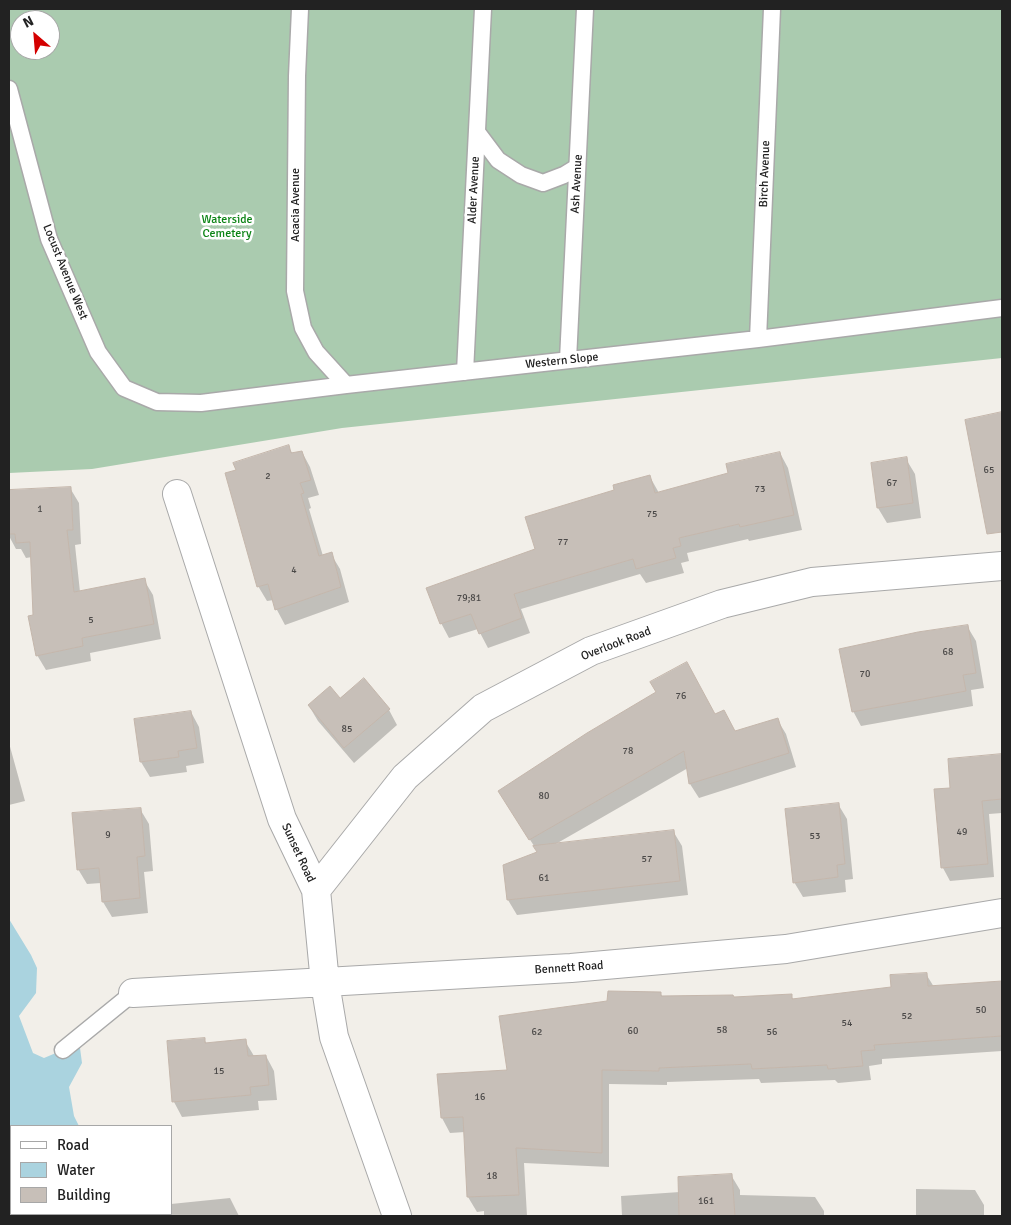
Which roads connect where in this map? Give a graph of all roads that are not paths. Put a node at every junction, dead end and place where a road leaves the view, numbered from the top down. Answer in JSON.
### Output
{"nodes":[{"id":1,"x":300,"y":9,"type":"edge"},
{"id":2,"x":483,"y":9,"type":"edge"},
{"id":3,"x":585,"y":9,"type":"edge"},
{"id":4,"x":772,"y":9,"type":"edge"},
{"id":5,"x":9,"y":89,"type":"edge"},
{"id":6,"x":477,"y":132,"type":"junction"},
{"id":7,"x":578,"y":167,"type":"junction"},
{"id":8,"x":1002,"y":308,"type":"edge"},
{"id":9,"x":758,"y":339,"type":"junction"},
{"id":10,"x":568,"y":360,"type":"junction"},
{"id":11,"x":465,"y":372,"type":"junction"},
{"id":12,"x":346,"y":385,"type":"junction"},
{"id":13,"x":124,"y":388,"type":"joint"},
{"id":14,"x":177,"y":494,"type":"dead end"},
{"id":15,"x":1002,"y":566,"type":"edge"},
{"id":16,"x":316,"y":890,"type":"junction"},
{"id":17,"x":1002,"y":913,"type":"edge"},
{"id":18,"x":325,"y":983,"type":"junction"},
{"id":19,"x":133,"y":992,"type":"joint"},
{"id":20,"x":63,"y":1050,"type":"dead end"},
{"id":21,"x":397,"y":1216,"type":"edge"}],
"edges":[{"from":1,"to":12,"type":"lane","name":"Acacia Avenue"},
{"from":2,"to":6,"type":"lane","name":"Alder Avenue"},
{"from":3,"to":7,"type":"lane","name":"Ash Avenue"},
{"from":4,"to":9,"type":"lane","name":"Birch Avenue"},
{"from":5,"to":13,"type":"lane","name":"Locust Avenue West"},
{"from":6,"to":7,"type":"lane"},
{"from":6,"to":11,"type":"lane","name":"Alder Avenue"},
{"from":7,"to":10,"type":"lane","name":"Ash Avenue"},
{"from":8,"to":9,"type":"lane","name":"Western Slope"},
{"from":9,"to":10,"type":"lane","name":"Western Slope"},
{"from":10,"to":11,"type":"lane","name":"Western Slope"},
{"from":11,"to":12,"type":"lane","name":"Western Slope"},
{"from":12,"to":13,"type":"lane","name":"Western Slope"},
{"from":14,"to":16,"type":"street","name":"Sunset Road"},
{"from":15,"to":16,"type":"street","name":"Overlook Road"},
{"from":16,"to":18,"type":"street","name":"Sunset Road"},
{"from":17,"to":18,"type":"street","name":"Bennett Road"},
{"from":18,"to":19,"type":"street","name":"Bennett Road"},
{"from":18,"to":21,"type":"street","name":"Sunset Road"},
{"from":19,"to":20,"type":"lane"}]}
